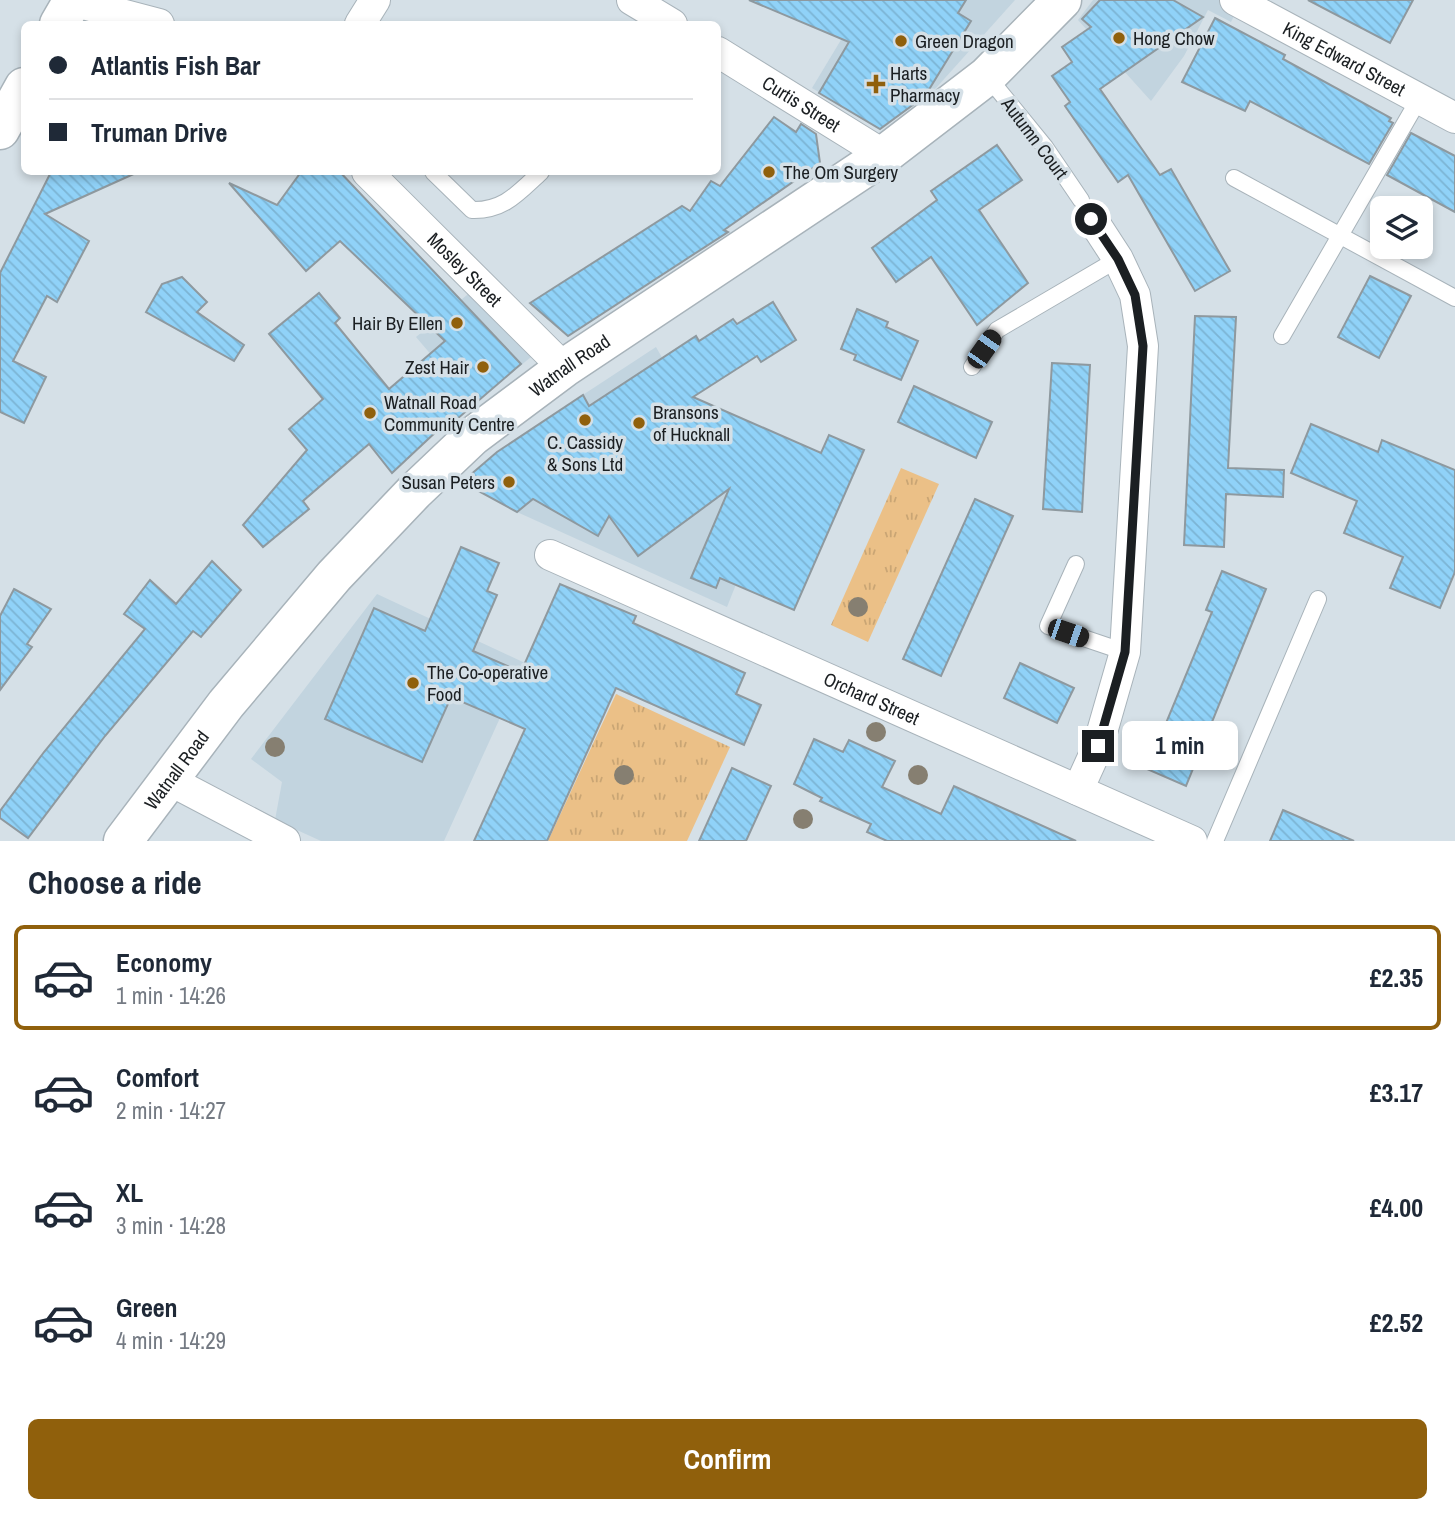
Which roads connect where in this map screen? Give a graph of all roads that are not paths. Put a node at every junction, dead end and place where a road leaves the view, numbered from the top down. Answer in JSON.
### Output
{"nodes":[{"id":1,"x":375,"y":0,"type":"edge"},
{"id":2,"x":1062,"y":0,"type":"edge"},
{"id":3,"x":1235,"y":0,"type":"edge"},
{"id":4,"x":68,"y":6,"type":"edge"},
{"id":5,"x":144,"y":21,"type":"edge"},
{"id":6,"x":362,"y":21,"type":"edge"},
{"id":7,"x":721,"y":54,"type":"edge"},
{"id":8,"x":987,"y":76,"type":"junction"},
{"id":9,"x":21,"y":92,"type":"edge"},
{"id":10,"x":1419,"y":99,"type":"junction"},
{"id":11,"x":1455,"y":118,"type":"edge"},
{"id":12,"x":0,"y":130,"type":"edge"},
{"id":13,"x":884,"y":155,"type":"junction"},
{"id":14,"x":370,"y":175,"type":"edge"},
{"id":15,"x":436,"y":175,"type":"edge"},
{"id":16,"x":538,"y":175,"type":"edge"},
{"id":17,"x":1234,"y":178,"type":"dead end"},
{"id":18,"x":1086,"y":210,"type":"joint"},
{"id":19,"x":1340,"y":235,"type":"junction"},
{"id":20,"x":1118,"y":259,"type":"junction"},
{"id":21,"x":1455,"y":298,"type":"edge"},
{"id":22,"x":1282,"y":336,"type":"dead end"},
{"id":23,"x":972,"y":367,"type":"dead end"},
{"id":24,"x":564,"y":368,"type":"junction"},
{"id":25,"x":550,"y":555,"type":"dead end"},
{"id":26,"x":1076,"y":564,"type":"dead end"},
{"id":27,"x":1318,"y":600,"type":"dead end"},
{"id":28,"x":1125,"y":652,"type":"junction"},
{"id":29,"x":169,"y":780,"type":"junction"},
{"id":30,"x":1078,"y":790,"type":"junction"},
{"id":31,"x":123,"y":841,"type":"edge"},
{"id":32,"x":285,"y":841,"type":"edge"},
{"id":33,"x":1192,"y":841,"type":"edge"},
{"id":34,"x":1215,"y":841,"type":"edge"}],
"edges":[{"from":1,"to":6,"type":"street"},
{"from":2,"to":8,"type":"main road","name":"Watnall Road"},
{"from":3,"to":10,"type":"street","name":"King Edward Street"},
{"from":4,"to":5,"type":"street"},
{"from":7,"to":13,"type":"street","name":"Curtis Street"},
{"from":8,"to":13,"type":"main road","name":"Watnall Road"},
{"from":8,"to":18,"type":"lane","name":"Autumn Court"},
{"from":9,"to":12,"type":"main road"},
{"from":10,"to":11,"type":"street","name":"King Edward Street"},
{"from":10,"to":19,"type":"lane"},
{"from":13,"to":24,"type":"main road","name":"Watnall Road"},
{"from":14,"to":24,"type":"street","name":"Mosley Street"},
{"from":15,"to":16,"type":"lane"},
{"from":17,"to":19,"type":"lane"},
{"from":18,"to":20,"type":"street"},
{"from":19,"to":21,"type":"lane"},
{"from":19,"to":22,"type":"lane"},
{"from":20,"to":23,"type":"lane"},
{"from":20,"to":28,"type":"street"},
{"from":24,"to":29,"type":"main road","name":"Watnall Road"},
{"from":25,"to":30,"type":"street","name":"Orchard Street"},
{"from":26,"to":28,"type":"lane"},
{"from":27,"to":34,"type":"lane"},
{"from":28,"to":30,"type":"street"},
{"from":29,"to":31,"type":"main road","name":"Watnall Road"},
{"from":29,"to":32,"type":"street"},
{"from":30,"to":33,"type":"street","name":"Orchard Street"}]}
